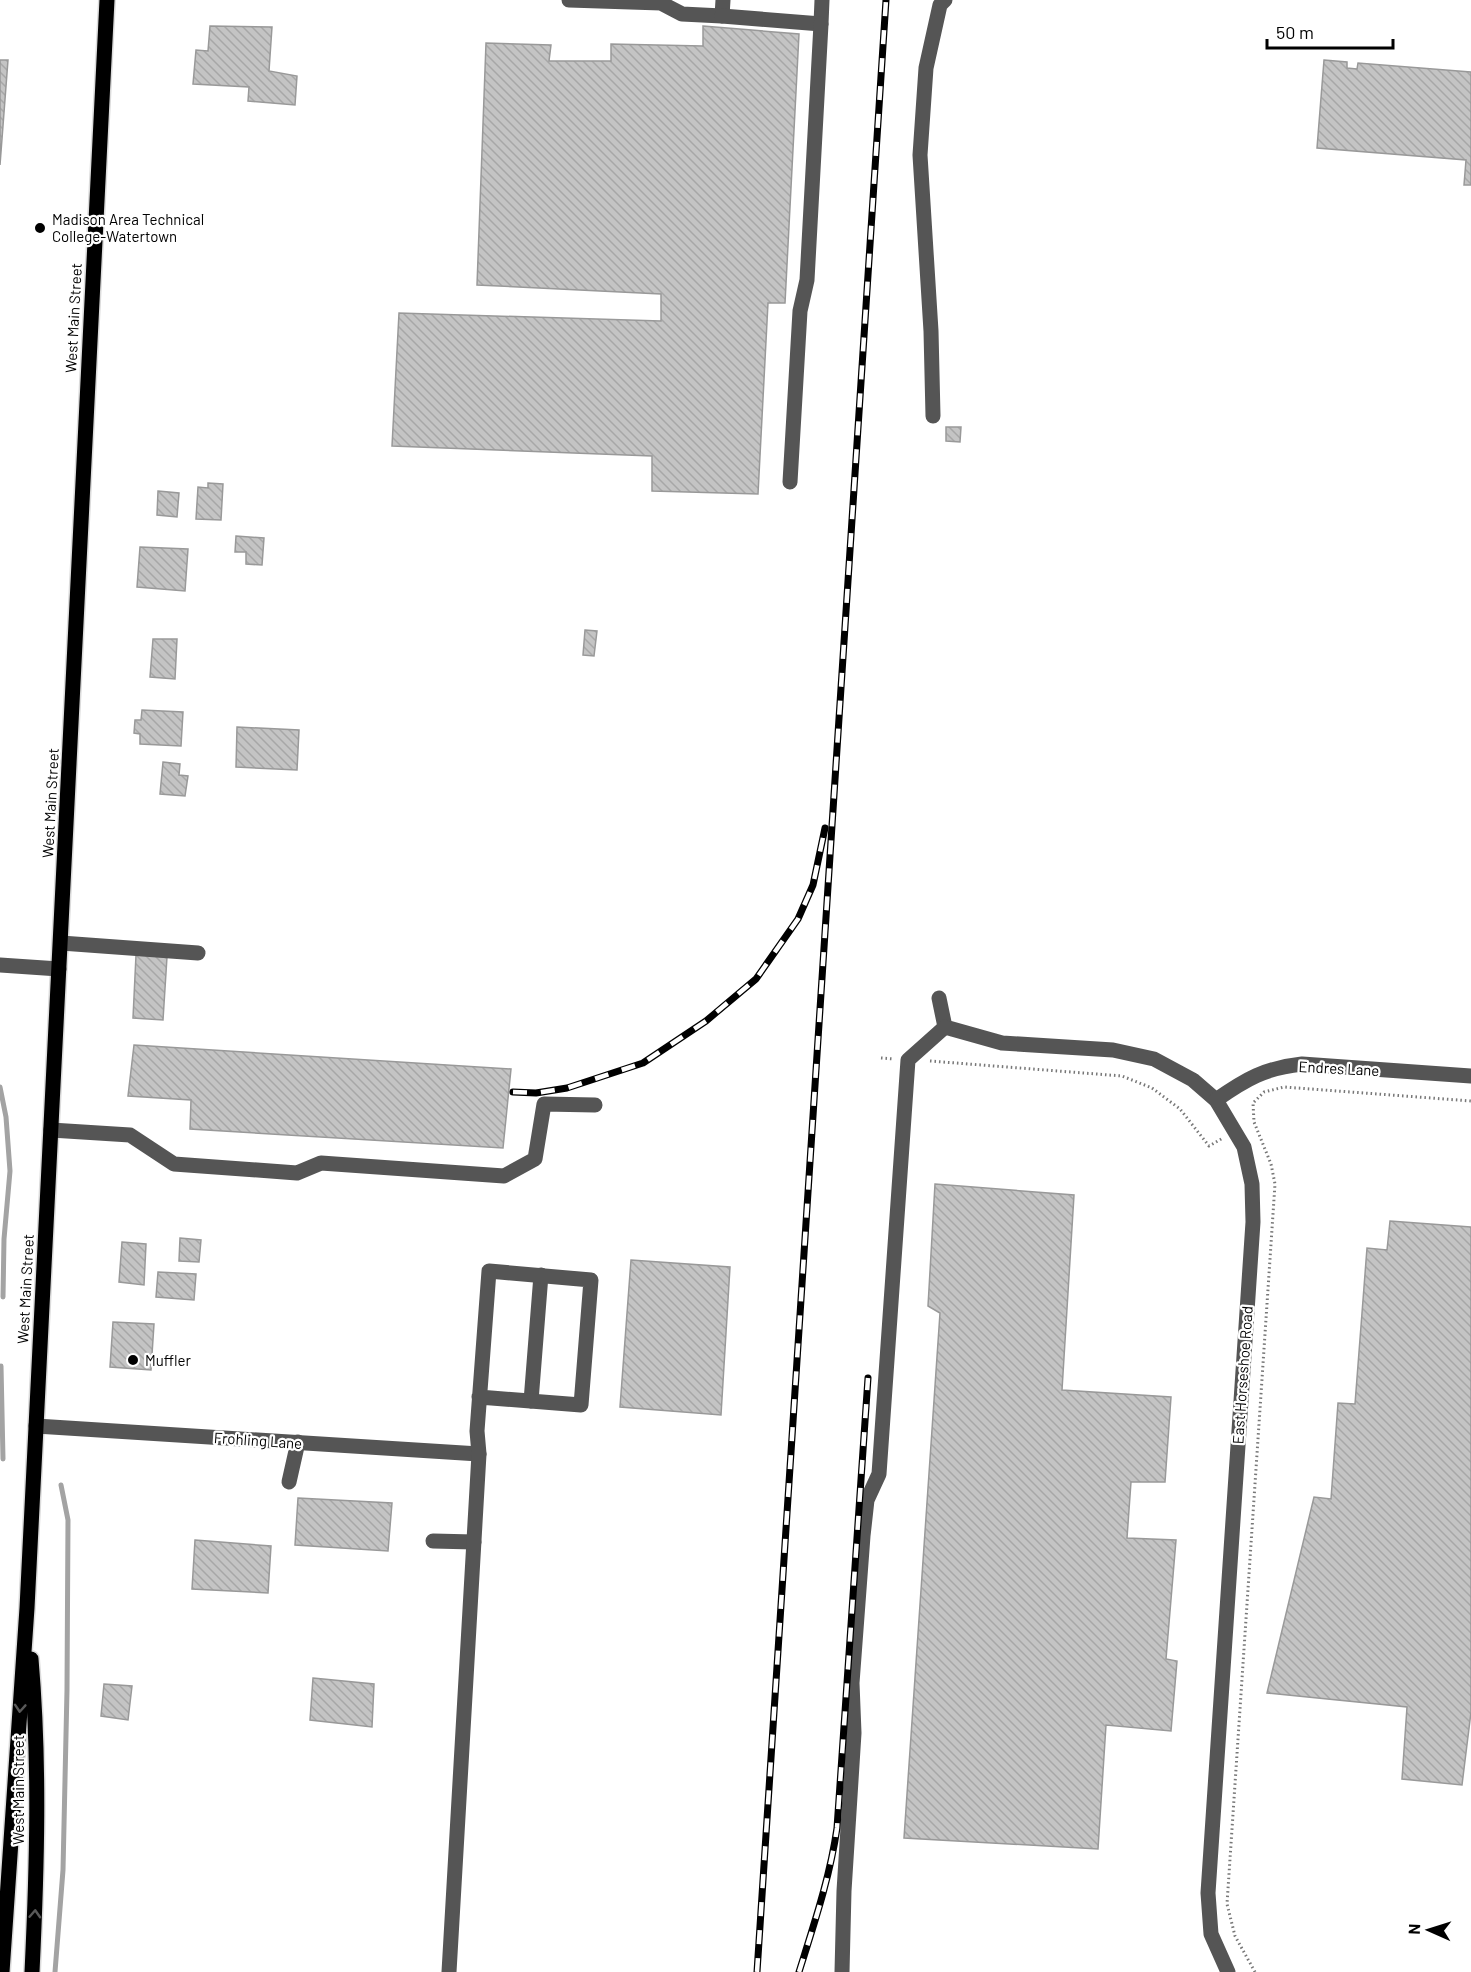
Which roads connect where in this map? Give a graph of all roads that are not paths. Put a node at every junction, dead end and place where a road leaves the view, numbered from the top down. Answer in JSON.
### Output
{"nodes":[{"id":1,"x":107,"y":0,"type":"edge"},
{"id":2,"x":569,"y":0,"type":"edge"},
{"id":3,"x":723,"y":0,"type":"edge"},
{"id":4,"x":822,"y":0,"type":"edge"},
{"id":5,"x":945,"y":0,"type":"edge"},
{"id":6,"x":661,"y":1,"type":"edge"},
{"id":7,"x":722,"y":16,"type":"junction"},
{"id":8,"x":821,"y":24,"type":"junction"},
{"id":9,"x":933,"y":416,"type":"dead end"},
{"id":10,"x":790,"y":482,"type":"dead end"},
{"id":11,"x":61,"y":944,"type":"junction"},
{"id":12,"x":198,"y":953,"type":"dead end"},
{"id":13,"x":0,"y":964,"type":"edge"},
{"id":14,"x":59,"y":969,"type":"junction"},
{"id":15,"x":939,"y":998,"type":"dead end"},
{"id":16,"x":945,"y":1027,"type":"junction"},
{"id":17,"x":1471,"y":1076,"type":"edge"},
{"id":18,"x":1216,"y":1100,"type":"junction"},
{"id":19,"x":595,"y":1105,"type":"dead end"},
{"id":20,"x":51,"y":1130,"type":"junction"},
{"id":21,"x":541,"y":1275,"type":"junction"},
{"id":22,"x":479,"y":1397,"type":"junction"},
{"id":23,"x":531,"y":1401,"type":"junction"},
{"id":24,"x":36,"y":1426,"type":"junction"},
{"id":25,"x":298,"y":1442,"type":"junction"},
{"id":26,"x":479,"y":1454,"type":"junction"},
{"id":27,"x":289,"y":1482,"type":"dead end"},
{"id":28,"x":433,"y":1541,"type":"dead end"},
{"id":29,"x":474,"y":1542,"type":"junction"},
{"id":30,"x":27,"y":1608,"type":"junction"},
{"id":31,"x":2,"y":1972,"type":"edge"},
{"id":32,"x":33,"y":1972,"type":"edge"},
{"id":33,"x":449,"y":1972,"type":"edge"},
{"id":34,"x":842,"y":1972,"type":"edge"},
{"id":35,"x":1228,"y":1972,"type":"edge"}],
"edges":[{"from":1,"to":11,"type":"main road","name":"West Main Street"},
{"from":2,"to":6,"type":"street"},
{"from":3,"to":7,"type":"street"},
{"from":4,"to":8,"type":"street"},
{"from":5,"to":9,"type":"street"},
{"from":6,"to":7,"type":"street"},
{"from":7,"to":8,"type":"street"},
{"from":8,"to":10,"type":"street"},
{"from":11,"to":12,"type":"street"},
{"from":11,"to":14,"type":"main road","name":"West Main Street"},
{"from":13,"to":14,"type":"street"},
{"from":14,"to":20,"type":"main road","name":"West Main Street"},
{"from":15,"to":16,"type":"street"},
{"from":16,"to":18,"type":"street","name":"East Horseshoe Road"},
{"from":16,"to":34,"type":"street"},
{"from":17,"to":18,"type":"street","name":"Endres Lane"},
{"from":18,"to":35,"type":"street","name":"East Horseshoe Road"},
{"from":19,"to":20,"type":"street"},
{"from":20,"to":24,"type":"main road","name":"West Main Street"},
{"from":21,"to":22,"type":"street"},
{"from":21,"to":23,"type":"street"},
{"from":21,"to":23,"type":"street"},
{"from":22,"to":23,"type":"street"},
{"from":22,"to":26,"type":"street"},
{"from":24,"to":25,"type":"street","name":"Frohling Lane"},
{"from":24,"to":30,"type":"main road","name":"West Main Street"},
{"from":25,"to":26,"type":"street","name":"Frohling Lane"},
{"from":25,"to":27,"type":"street"},
{"from":26,"to":29,"type":"street"},
{"from":28,"to":29,"type":"street"},
{"from":29,"to":33,"type":"street"},
{"from":30,"to":31,"type":"main road","name":"West Main Street","one_way":true},
{"from":32,"to":30,"type":"main road","name":"West Main Street","one_way":true}]}
